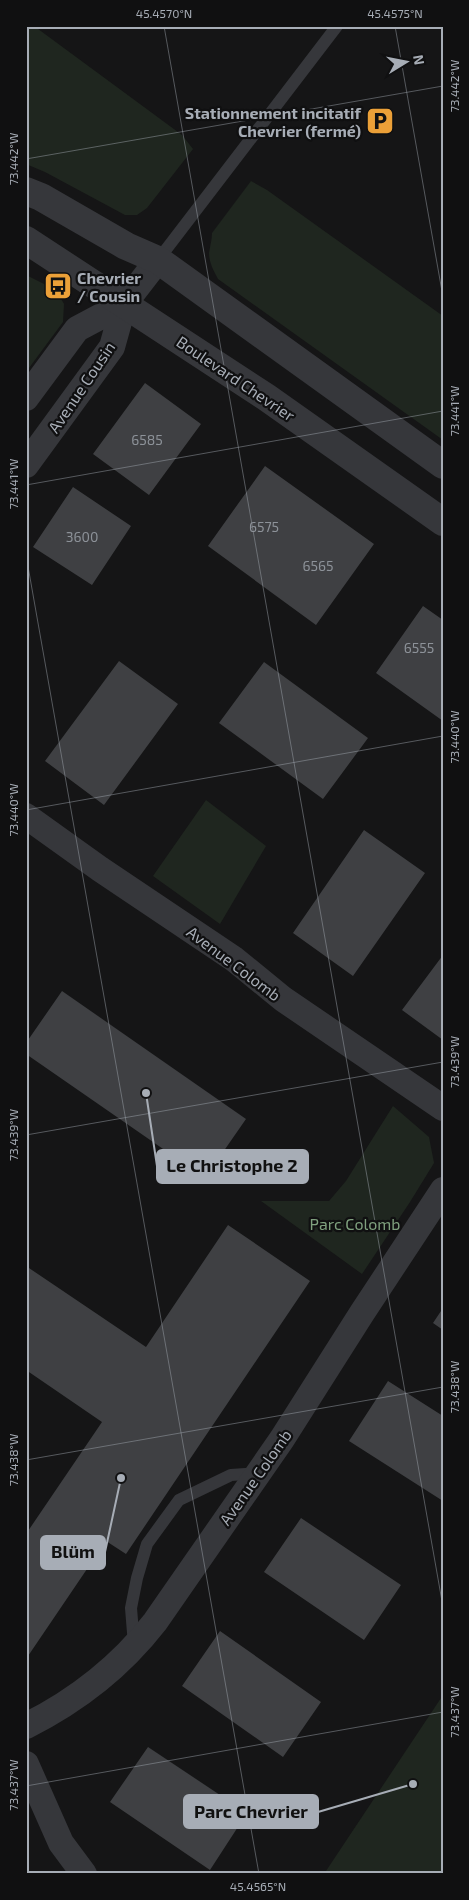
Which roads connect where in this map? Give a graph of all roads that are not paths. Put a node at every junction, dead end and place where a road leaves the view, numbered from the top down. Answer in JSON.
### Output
{"nodes":[{"id":1,"x":337,"y":26,"type":"edge"},
{"id":2,"x":26,"y":191,"type":"edge"},
{"id":3,"x":26,"y":240,"type":"edge"},
{"id":4,"x":158,"y":260,"type":"junction"},
{"id":5,"x":124,"y":304,"type":"junction"},
{"id":6,"x":26,"y":398,"type":"edge"},
{"id":7,"x":26,"y":465,"type":"edge"},
{"id":8,"x":443,"y":465,"type":"edge"},
{"id":9,"x":443,"y":522,"type":"edge"},
{"id":10,"x":26,"y":816,"type":"edge"},
{"id":11,"x":443,"y":1108,"type":"edge"},
{"id":12,"x":443,"y":1190,"type":"edge"},
{"id":13,"x":258,"y":1472,"type":"junction"},
{"id":14,"x":135,"y":1648,"type":"junction"},
{"id":15,"x":26,"y":1726,"type":"edge"},
{"id":16,"x":26,"y":1764,"type":"edge"},
{"id":17,"x":84,"y":1874,"type":"edge"}],
"edges":[{"from":1,"to":4,"type":"lane"},
{"from":2,"to":4,"type":"street"},
{"from":3,"to":5,"type":"street","name":"Boulevard Chevrier"},
{"from":4,"to":5,"type":"street","name":"Avenue Cousin"},
{"from":4,"to":8,"type":"street"},
{"from":5,"to":6,"type":"street","name":"Avenue Cousin"},
{"from":5,"to":7,"type":"street","name":"Avenue Cousin"},
{"from":5,"to":9,"type":"street","name":"Boulevard Chevrier"},
{"from":10,"to":11,"type":"street","name":"Avenue Colomb"},
{"from":12,"to":13,"type":"street","name":"Avenue Colomb"},
{"from":13,"to":14,"type":"street","name":"Avenue Colomb"},
{"from":13,"to":14,"type":"lane"},
{"from":14,"to":15,"type":"street","name":"Avenue Colomb"},
{"from":16,"to":17,"type":"street"}]}
